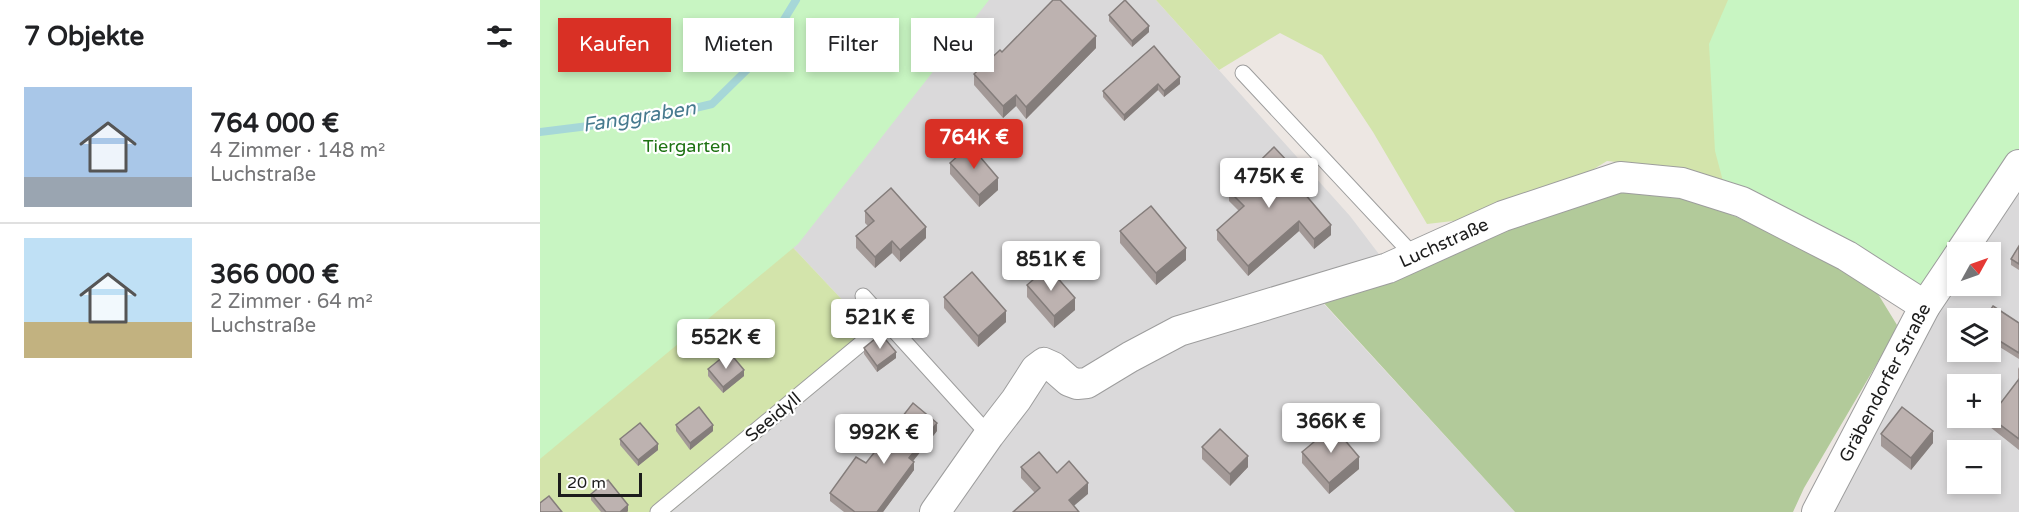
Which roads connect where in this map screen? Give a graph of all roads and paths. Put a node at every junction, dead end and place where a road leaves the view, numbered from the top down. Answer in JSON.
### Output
{"nodes":[{"id":1,"x":1243,"y":73,"type":"dead end"},
{"id":2,"x":2019,"y":165,"type":"edge"},
{"id":3,"x":1968,"y":242,"type":"edge"},
{"id":4,"x":1414,"y":256,"type":"junction"},
{"id":5,"x":1947,"y":273,"type":"edge"},
{"id":6,"x":862,"y":296,"type":"dead end"},
{"id":7,"x":1925,"y":306,"type":"junction"},
{"id":8,"x":887,"y":322,"type":"junction"},
{"id":9,"x":989,"y":435,"type":"junction"},
{"id":10,"x":658,"y":512,"type":"edge"},
{"id":11,"x":935,"y":512,"type":"edge"},
{"id":12,"x":1816,"y":512,"type":"edge"}],
"edges":[{"from":1,"to":4,"type":"lane"},
{"from":2,"to":3,"type":"street"},
{"from":4,"to":7,"type":"street","name":"Luchstraße"},
{"from":4,"to":9,"type":"street","name":"Luchstraße"},
{"from":5,"to":7,"type":"street","name":"Gräbendorfer Straße"},
{"from":6,"to":8,"type":"lane"},
{"from":7,"to":12,"type":"street","name":"Gräbendorfer Straße"},
{"from":8,"to":9,"type":"lane"},
{"from":8,"to":10,"type":"lane","name":"Seeidyll"},
{"from":9,"to":11,"type":"street","name":"Luchstraße"}]}
